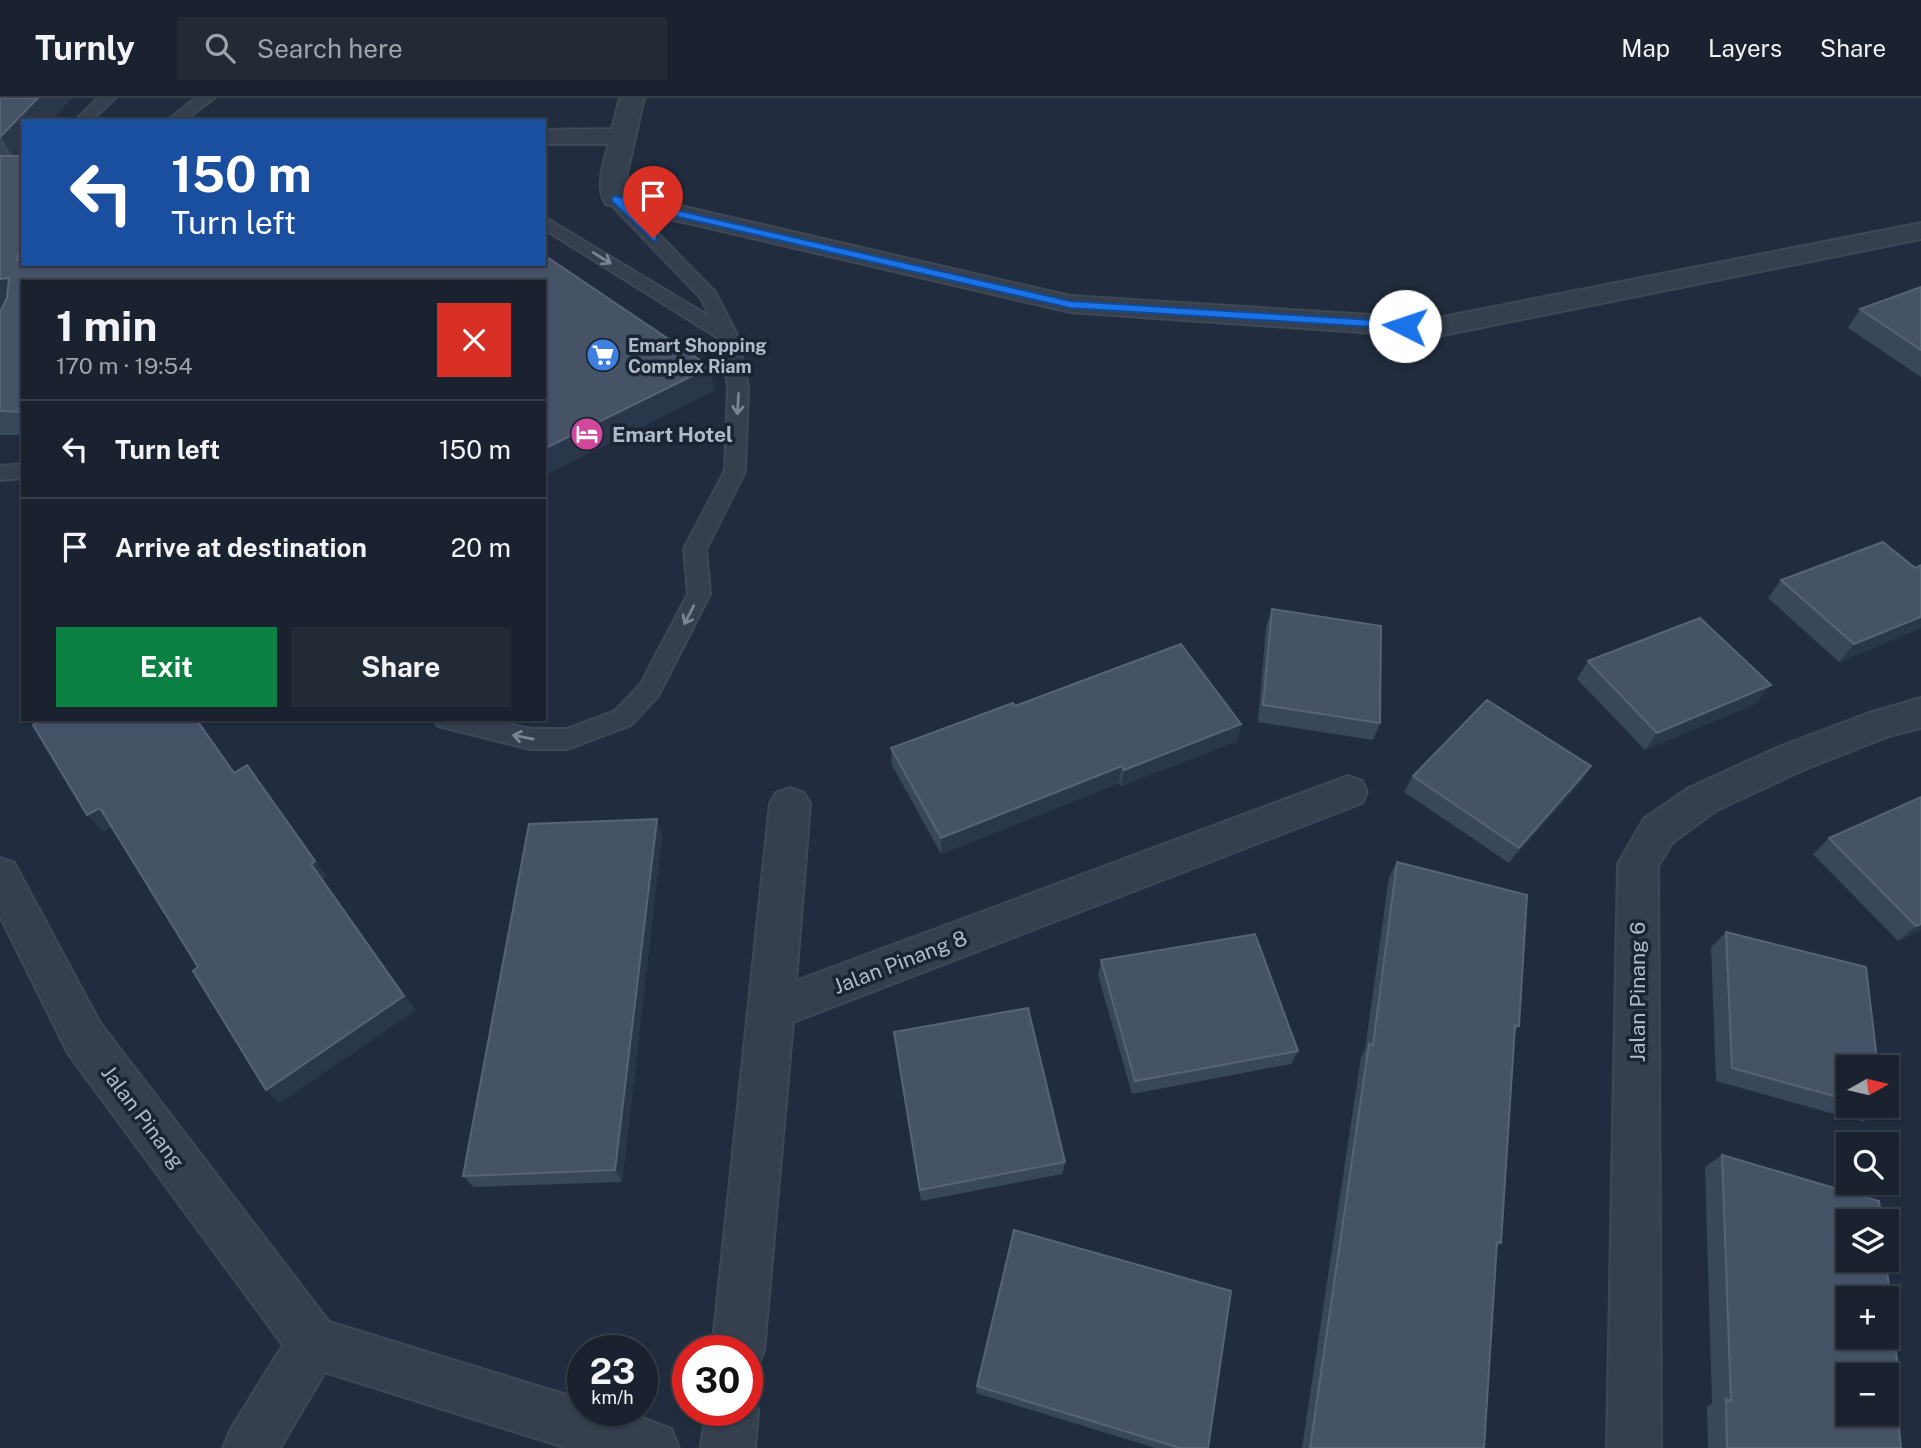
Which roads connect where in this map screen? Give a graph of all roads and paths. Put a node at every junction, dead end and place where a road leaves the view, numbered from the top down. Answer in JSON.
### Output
{"nodes":[{"id":1,"x":107,"y":98,"type":"edge"},
{"id":2,"x":206,"y":98,"type":"edge"},
{"id":3,"x":632,"y":98,"type":"edge"},
{"id":4,"x":84,"y":119,"type":"edge"},
{"id":5,"x":177,"y":119,"type":"edge"},
{"id":6,"x":623,"y":136,"type":"junction"},
{"id":7,"x":546,"y":137,"type":"edge"},
{"id":8,"x":615,"y":199,"type":"junction"},
{"id":9,"x":546,"y":223,"type":"edge"},
{"id":10,"x":1921,"y":231,"type":"edge"},
{"id":11,"x":729,"y":337,"type":"junction"},
{"id":12,"x":21,"y":471,"type":"edge"},
{"id":13,"x":0,"y":473,"type":"edge"},
{"id":14,"x":1921,"y":713,"type":"edge"},
{"id":15,"x":454,"y":721,"type":"edge"},
{"id":16,"x":1348,"y":792,"type":"dead end"},
{"id":17,"x":790,"y":804,"type":"dead end"},
{"id":18,"x":0,"y":875,"type":"edge"},
{"id":19,"x":772,"y":1010,"type":"junction"},
{"id":20,"x":740,"y":1335,"type":"edge"},
{"id":21,"x":313,"y":1343,"type":"junction"},
{"id":22,"x":730,"y":1426,"type":"edge"},
{"id":23,"x":250,"y":1448,"type":"edge"},
{"id":24,"x":652,"y":1448,"type":"edge"},
{"id":25,"x":728,"y":1448,"type":"edge"},
{"id":26,"x":1634,"y":1448,"type":"edge"}],
"edges":[{"from":1,"to":4,"type":"lane"},
{"from":2,"to":5,"type":"lane"},
{"from":3,"to":6,"type":"street"},
{"from":6,"to":7,"type":"street"},
{"from":6,"to":8,"type":"street"},
{"from":8,"to":10,"type":"street"},
{"from":8,"to":11,"type":"lane"},
{"from":9,"to":11,"type":"lane","one_way":true},
{"from":11,"to":15,"type":"lane","one_way":true},
{"from":12,"to":13,"type":"lane"},
{"from":14,"to":26,"type":"street","name":"Jalan Pinang 6"},
{"from":16,"to":19,"type":"street","name":"Jalan Pinang 8"},
{"from":17,"to":19,"type":"street"},
{"from":18,"to":21,"type":"street","name":"Jalan Pinang"},
{"from":19,"to":20,"type":"street"},
{"from":21,"to":23,"type":"street"},
{"from":21,"to":24,"type":"street"},
{"from":22,"to":25,"type":"street"}]}
